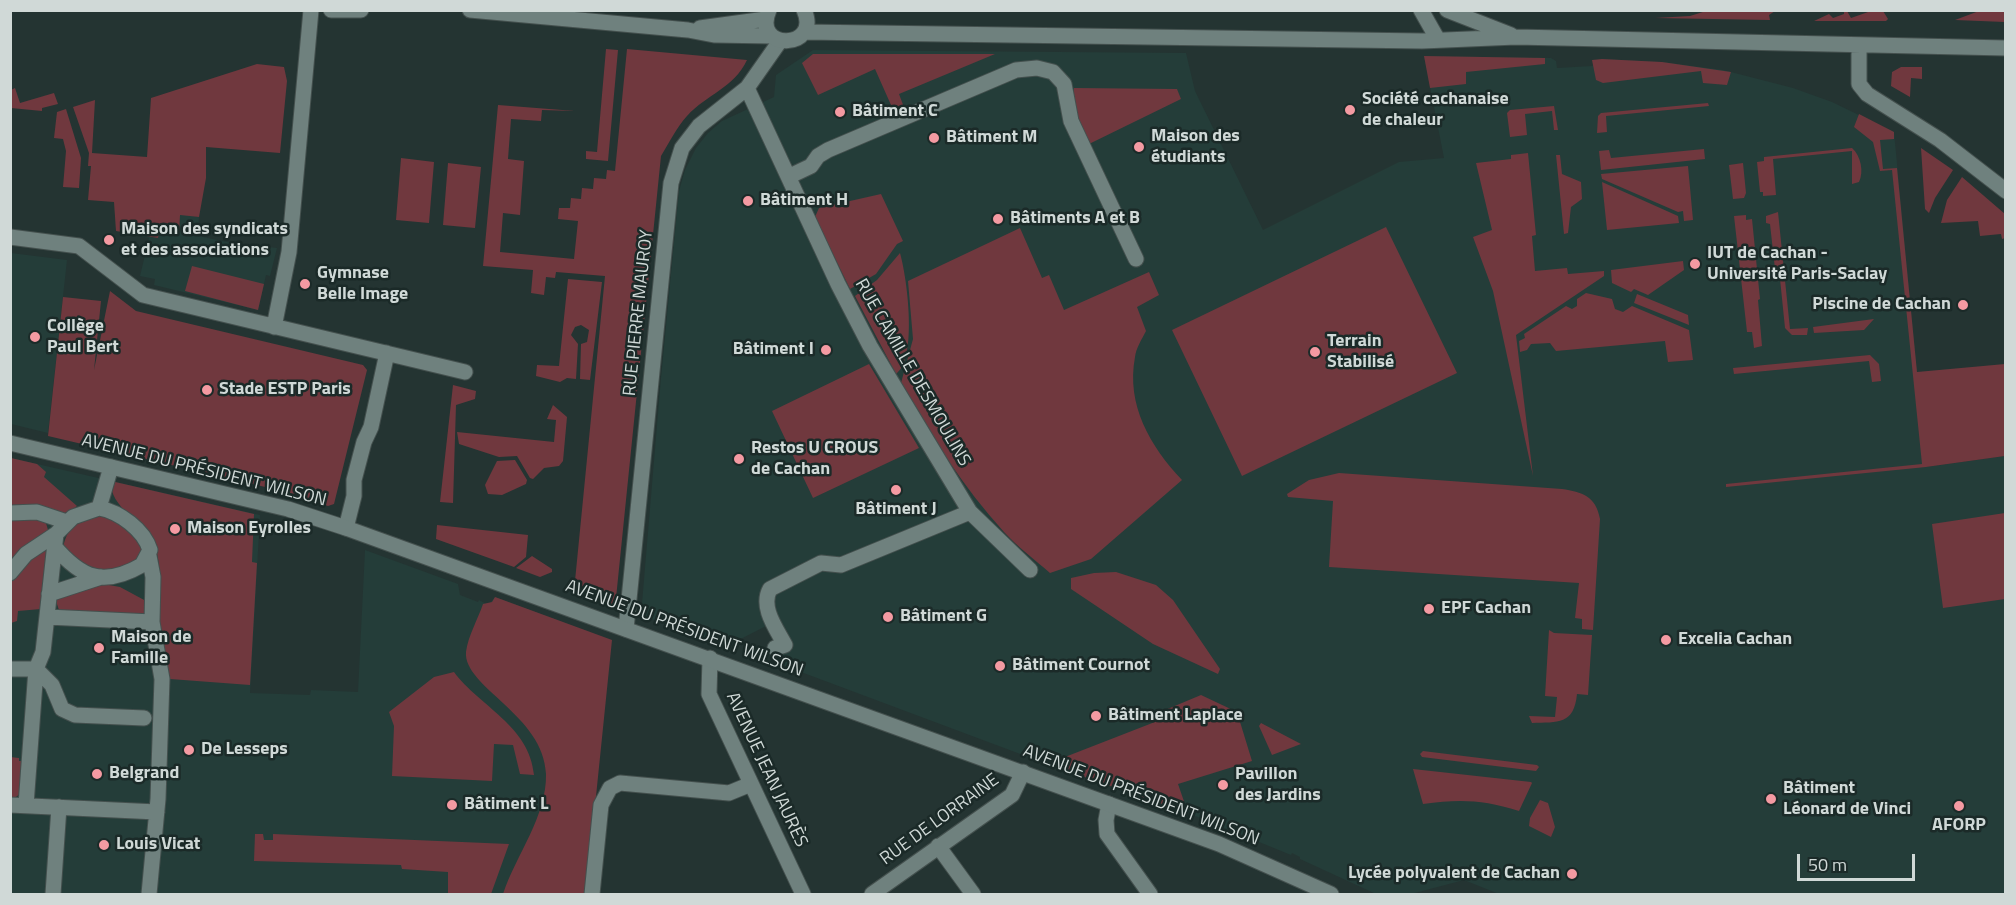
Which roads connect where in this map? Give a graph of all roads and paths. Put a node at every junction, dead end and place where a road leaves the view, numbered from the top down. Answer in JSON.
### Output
{"nodes":[{"id":1,"x":311,"y":10,"type":"edge"},
{"id":2,"x":332,"y":10,"type":"edge"},
{"id":3,"x":361,"y":10,"type":"edge"},
{"id":4,"x":470,"y":10,"type":"edge"},
{"id":5,"x":804,"y":10,"type":"edge"},
{"id":6,"x":1422,"y":10,"type":"edge"},
{"id":7,"x":1448,"y":10,"type":"edge"},
{"id":8,"x":767,"y":15,"type":"edge"},
{"id":9,"x":688,"y":30,"type":"junction"},
{"id":10,"x":804,"y":32,"type":"junction"},
{"id":11,"x":1516,"y":37,"type":"junction"},
{"id":12,"x":776,"y":38,"type":"junction"},
{"id":13,"x":1430,"y":41,"type":"junction"},
{"id":14,"x":1858,"y":45,"type":"junction"},
{"id":15,"x":2006,"y":48,"type":"edge"},
{"id":16,"x":747,"y":88,"type":"junction"},
{"id":17,"x":790,"y":176,"type":"junction"},
{"id":18,"x":2006,"y":191,"type":"edge"},
{"id":19,"x":10,"y":237,"type":"edge"},
{"id":20,"x":1136,"y":259,"type":"dead end"},
{"id":21,"x":274,"y":327,"type":"junction"},
{"id":22,"x":387,"y":353,"type":"junction"},
{"id":23,"x":465,"y":372,"type":"dead end"},
{"id":24,"x":10,"y":443,"type":"edge"},
{"id":25,"x":111,"y":467,"type":"junction"},
{"id":26,"x":99,"y":508,"type":"junction"},
{"id":27,"x":970,"y":512,"type":"junction"},
{"id":28,"x":10,"y":513,"type":"edge"},
{"id":29,"x":67,"y":522,"type":"junction"},
{"id":30,"x":346,"y":528,"type":"junction"},
{"id":31,"x":55,"y":540,"type":"junction"},
{"id":32,"x":149,"y":556,"type":"junction"},
{"id":33,"x":1030,"y":570,"type":"dead end"},
{"id":34,"x":10,"y":573,"type":"edge"},
{"id":35,"x":101,"y":578,"type":"junction"},
{"id":36,"x":49,"y":594,"type":"junction"},
{"id":37,"x":46,"y":617,"type":"junction"},
{"id":38,"x":152,"y":622,"type":"junction"},
{"id":39,"x":626,"y":629,"type":"junction"},
{"id":40,"x":776,"y":648,"type":"dead end"},
{"id":41,"x":710,"y":658,"type":"junction"},
{"id":42,"x":10,"y":669,"type":"edge"},
{"id":43,"x":36,"y":669,"type":"junction"},
{"id":44,"x":144,"y":718,"type":"dead end"},
{"id":45,"x":1023,"y":772,"type":"junction"},
{"id":46,"x":751,"y":784,"type":"junction"},
{"id":47,"x":1109,"y":804,"type":"junction"},
{"id":48,"x":18,"y":805,"type":"edge"},
{"id":49,"x":59,"y":807,"type":"junction"},
{"id":50,"x":157,"y":812,"type":"junction"},
{"id":51,"x":938,"y":846,"type":"junction"},
{"id":52,"x":53,"y":894,"type":"edge"},
{"id":53,"x":149,"y":894,"type":"edge"},
{"id":54,"x":592,"y":894,"type":"edge"},
{"id":55,"x":802,"y":894,"type":"edge"},
{"id":56,"x":872,"y":894,"type":"edge"},
{"id":57,"x":973,"y":894,"type":"edge"},
{"id":58,"x":1150,"y":894,"type":"edge"},
{"id":59,"x":1331,"y":894,"type":"edge"}],
"edges":[{"from":1,"to":21,"type":"street"},
{"from":2,"to":3,"type":"street"},
{"from":4,"to":9,"type":"street"},
{"from":5,"to":10,"type":"street"},
{"from":6,"to":13,"type":"street"},
{"from":7,"to":11,"type":"street"},
{"from":8,"to":9,"type":"street"},
{"from":8,"to":12,"type":"street"},
{"from":9,"to":12,"type":"street"},
{"from":10,"to":12,"type":"street"},
{"from":10,"to":13,"type":"street"},
{"from":11,"to":13,"type":"street"},
{"from":11,"to":14,"type":"street"},
{"from":12,"to":16,"type":"street","name":"RUE PIERRE MAUROY"},
{"from":14,"to":15,"type":"street"},
{"from":14,"to":18,"type":"street"},
{"from":16,"to":17,"type":"street","name":"RUE CAMILLE DESMOULINS"},
{"from":16,"to":39,"type":"street","name":"RUE PIERRE MAUROY"},
{"from":17,"to":20,"type":"street"},
{"from":17,"to":27,"type":"street","name":"RUE CAMILLE DESMOULINS"},
{"from":19,"to":21,"type":"street"},
{"from":21,"to":22,"type":"street"},
{"from":22,"to":23,"type":"street"},
{"from":22,"to":30,"type":"street"},
{"from":24,"to":25,"type":"street","name":"AVENUE DU PRÉSIDENT WILSON"},
{"from":25,"to":26,"type":"street"},
{"from":25,"to":30,"type":"street","name":"AVENUE DU PRÉSIDENT WILSON"},
{"from":26,"to":29,"type":"street"},
{"from":26,"to":32,"type":"street"},
{"from":27,"to":33,"type":"street","name":"RUE CAMILLE DESMOULINS"},
{"from":27,"to":40,"type":"street"},
{"from":28,"to":29,"type":"street"},
{"from":29,"to":31,"type":"street"},
{"from":30,"to":39,"type":"street","name":"AVENUE DU PRÉSIDENT WILSON"},
{"from":31,"to":34,"type":"street"},
{"from":31,"to":35,"type":"street"},
{"from":31,"to":36,"type":"street"},
{"from":32,"to":35,"type":"street"},
{"from":32,"to":38,"type":"street"},
{"from":35,"to":36,"type":"street"},
{"from":36,"to":37,"type":"street"},
{"from":37,"to":38,"type":"street"},
{"from":37,"to":43,"type":"street"},
{"from":38,"to":50,"type":"street"},
{"from":39,"to":41,"type":"street","name":"AVENUE DU PRÉSIDENT WILSON"},
{"from":41,"to":45,"type":"street","name":"AVENUE DU PRÉSIDENT WILSON"},
{"from":41,"to":46,"type":"street","name":"AVENUE JEAN JAURÈS"},
{"from":42,"to":43,"type":"street"},
{"from":43,"to":44,"type":"street"},
{"from":43,"to":48,"type":"street"},
{"from":45,"to":47,"type":"street","name":"AVENUE DU PRÉSIDENT WILSON"},
{"from":45,"to":51,"type":"street","name":"RUE DE LORRAINE"},
{"from":46,"to":54,"type":"street"},
{"from":46,"to":55,"type":"street","name":"AVENUE JEAN JAURÈS"},
{"from":47,"to":58,"type":"street"},
{"from":47,"to":59,"type":"street","name":"AVENUE DU PRÉSIDENT WILSON"},
{"from":48,"to":49,"type":"street"},
{"from":49,"to":50,"type":"street"},
{"from":49,"to":52,"type":"street"},
{"from":50,"to":53,"type":"street"},
{"from":51,"to":56,"type":"street","name":"RUE DE LORRAINE"},
{"from":51,"to":57,"type":"street"}]}
